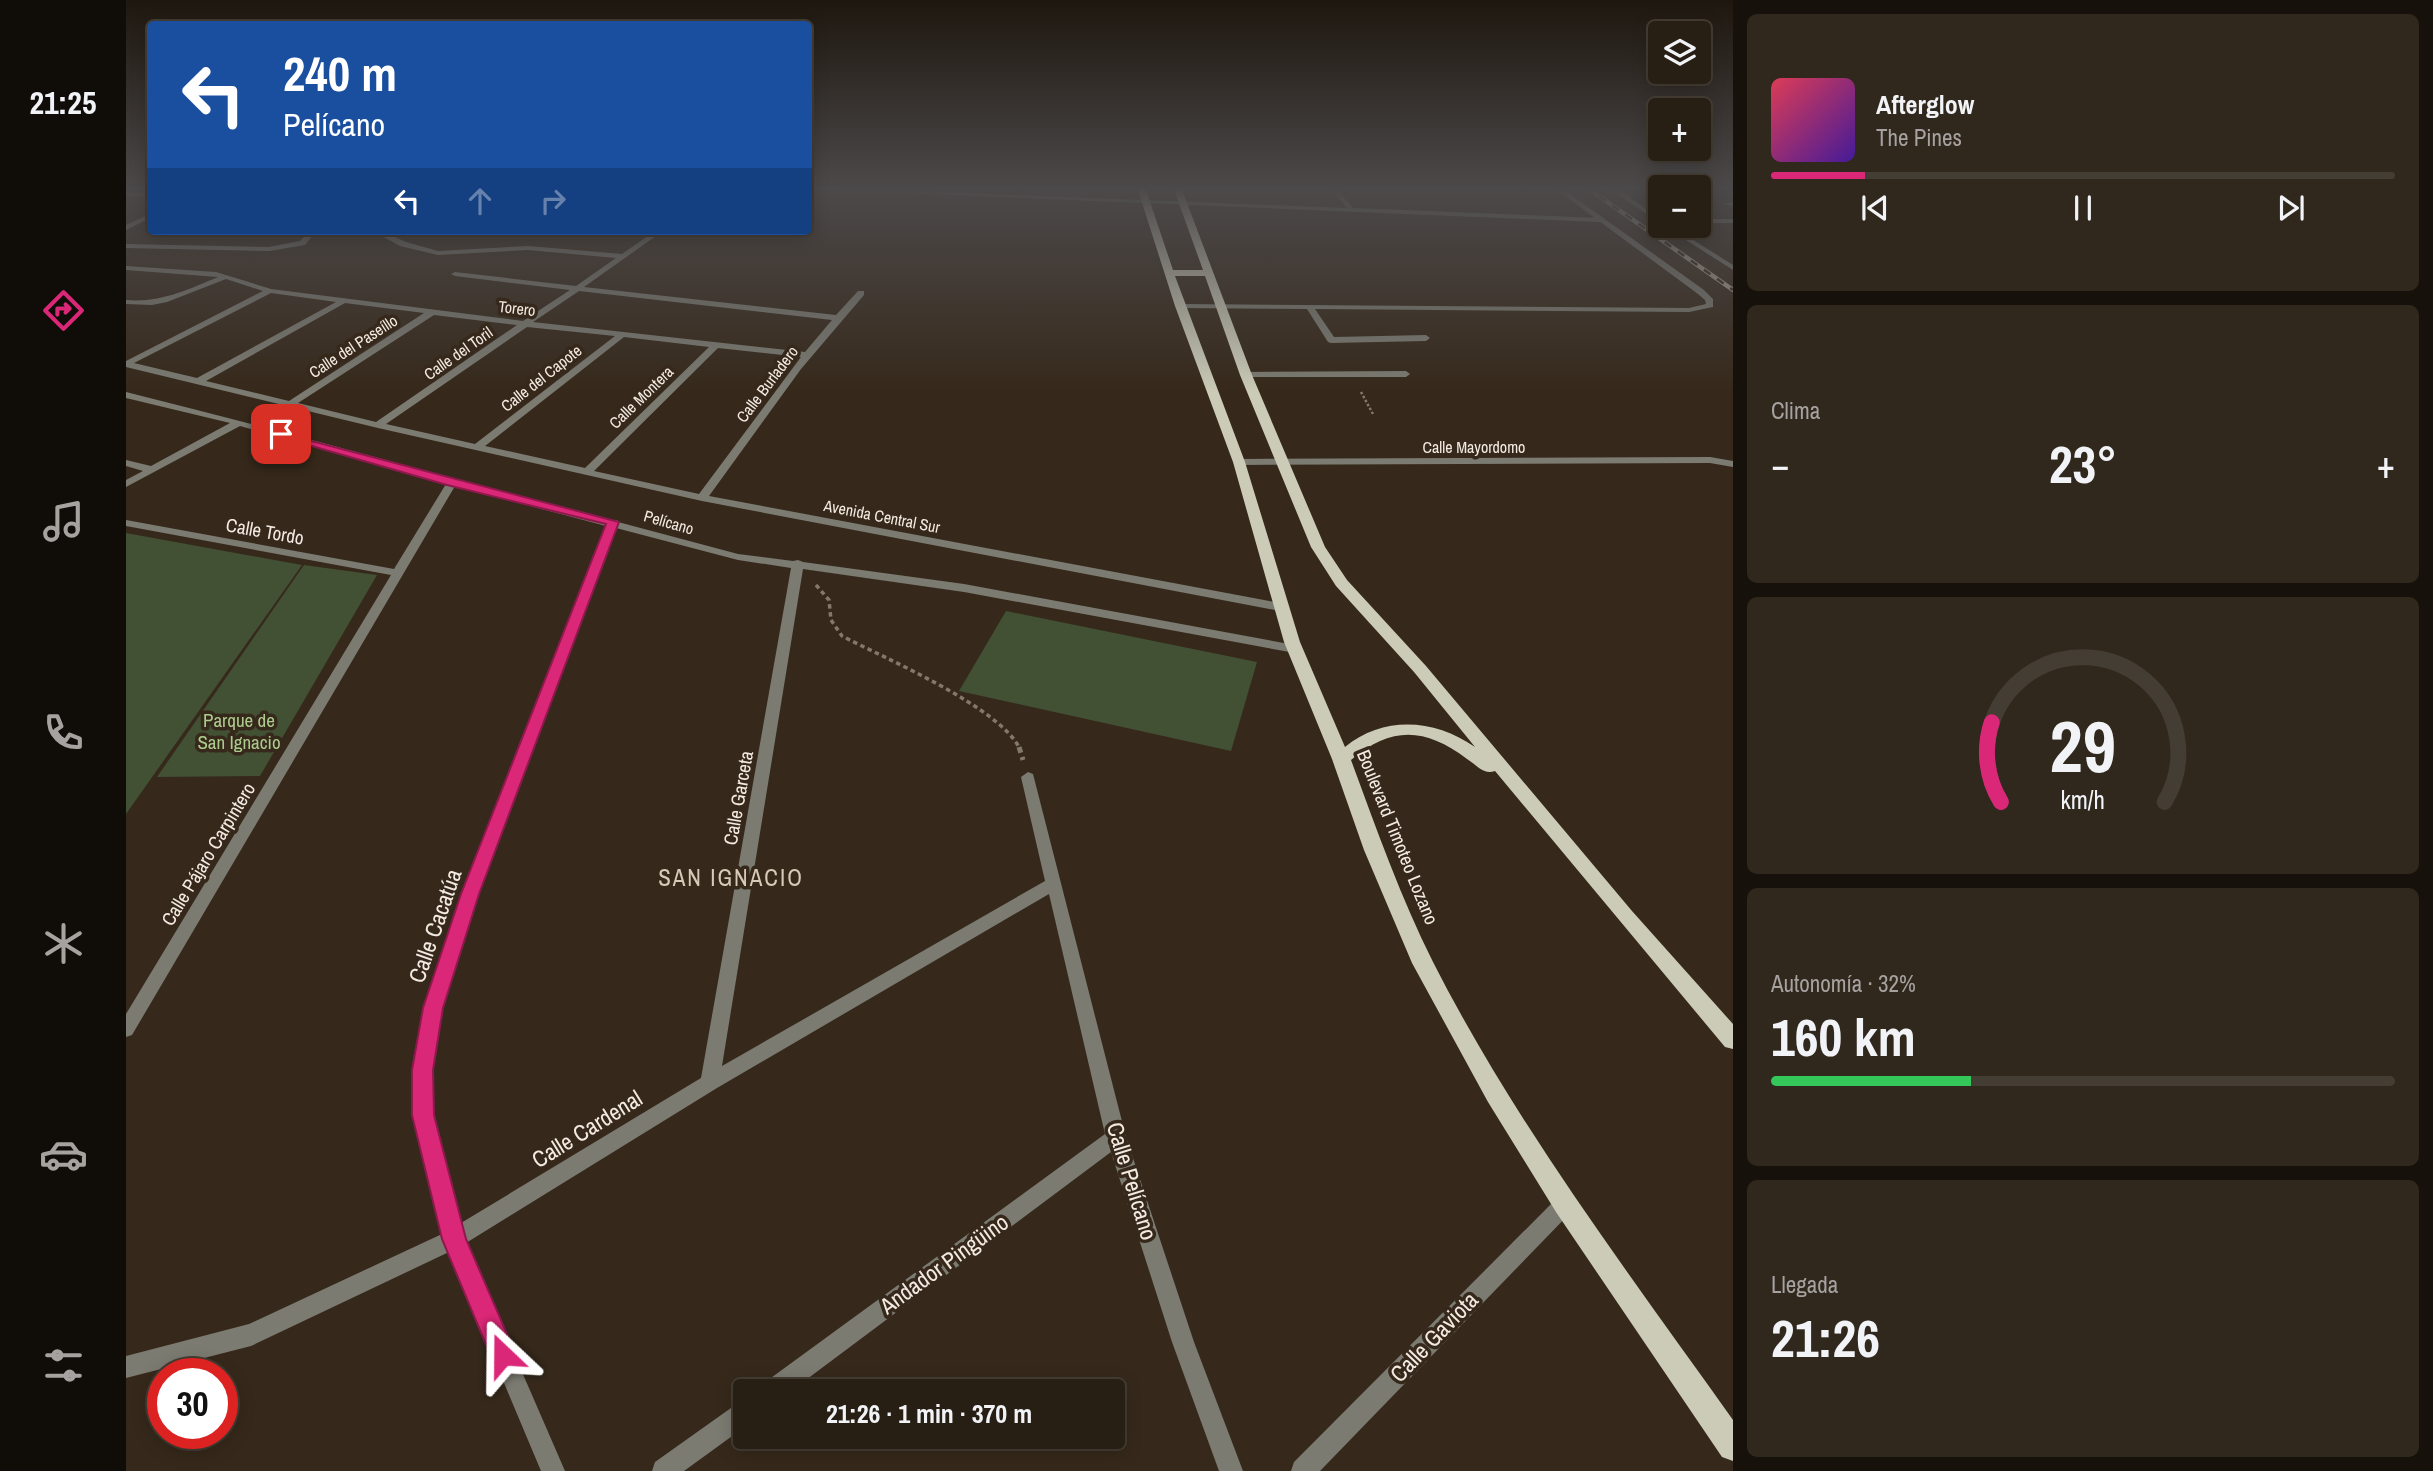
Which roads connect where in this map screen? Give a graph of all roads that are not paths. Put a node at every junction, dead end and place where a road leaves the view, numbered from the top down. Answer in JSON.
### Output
{"nodes":[{"id":1,"x":618,"y":256,"type":"edge"},
{"id":2,"x":623,"y":256,"type":"joint"},
{"id":3,"x":1163,"y":256,"type":"edge"},
{"id":4,"x":1201,"y":256,"type":"edge"},
{"id":5,"x":1650,"y":256,"type":"edge"},
{"id":6,"x":1714,"y":256,"type":"edge"},
{"id":7,"x":126,"y":268,"type":"edge"},
{"id":8,"x":1733,"y":268,"type":"edge"},
{"id":9,"x":1169,"y":273,"type":"junction"},
{"id":10,"x":1208,"y":273,"type":"junction"},
{"id":11,"x":455,"y":274,"type":"dead end"},
{"id":12,"x":225,"y":277,"type":"junction"},
{"id":13,"x":576,"y":289,"type":"junction"},
{"id":14,"x":270,"y":291,"type":"junction"},
{"id":15,"x":861,"y":293,"type":"dead end"},
{"id":16,"x":343,"y":301,"type":"junction"},
{"id":17,"x":126,"y":302,"type":"edge"},
{"id":18,"x":1180,"y":306,"type":"junction"},
{"id":19,"x":1221,"y":306,"type":"junction"},
{"id":20,"x":1310,"y":308,"type":"junction"},
{"id":21,"x":432,"y":312,"type":"junction"},
{"id":22,"x":837,"y":318,"type":"junction"},
{"id":23,"x":526,"y":324,"type":"junction"},
{"id":24,"x":623,"y":334,"type":"junction"},
{"id":25,"x":1426,"y":338,"type":"dead end"},
{"id":26,"x":716,"y":345,"type":"junction"},
{"id":27,"x":808,"y":355,"type":"junction"},
{"id":28,"x":126,"y":364,"type":"edge"},
{"id":29,"x":1406,"y":374,"type":"dead end"},
{"id":30,"x":1246,"y":375,"type":"junction"},
{"id":31,"x":199,"y":381,"type":"junction"},
{"id":32,"x":126,"y":395,"type":"edge"},
{"id":33,"x":290,"y":404,"type":"junction"},
{"id":34,"x":238,"y":423,"type":"junction"},
{"id":35,"x":378,"y":425,"type":"junction"},
{"id":36,"x":478,"y":446,"type":"junction"},
{"id":37,"x":1283,"y":461,"type":"junction"},
{"id":38,"x":1239,"y":462,"type":"junction"},
{"id":39,"x":126,"y":463,"type":"edge"},
{"id":40,"x":1733,"y":464,"type":"edge"},
{"id":41,"x":152,"y":470,"type":"junction"},
{"id":42,"x":588,"y":471,"type":"junction"},
{"id":43,"x":452,"y":482,"type":"junction"},
{"id":44,"x":126,"y":484,"type":"edge"},
{"id":45,"x":702,"y":498,"type":"junction"},
{"id":46,"x":613,"y":522,"type":"junction"},
{"id":47,"x":126,"y":523,"type":"edge"},
{"id":48,"x":798,"y":563,"type":"junction"},
{"id":49,"x":398,"y":573,"type":"junction"},
{"id":50,"x":1288,"y":630,"type":"junction"},
{"id":51,"x":1340,"y":759,"type":"junction"},
{"id":52,"x":1028,"y":777,"type":"road end"},
{"id":53,"x":1531,"y":804,"type":"junction"},
{"id":54,"x":1053,"y":884,"type":"junction"},
{"id":55,"x":126,"y":1030,"type":"edge"},
{"id":56,"x":1733,"y":1040,"type":"edge"},
{"id":57,"x":710,"y":1082,"type":"junction"},
{"id":58,"x":1116,"y":1137,"type":"junction"},
{"id":59,"x":1564,"y":1204,"type":"junction"},
{"id":60,"x":454,"y":1239,"type":"junction"},
{"id":61,"x":126,"y":1367,"type":"edge"},
{"id":62,"x":788,"y":1379,"type":"edge"},
{"id":63,"x":733,"y":1421,"type":"edge"},
{"id":64,"x":1733,"y":1446,"type":"edge"},
{"id":65,"x":553,"y":1471,"type":"edge"},
{"id":66,"x":664,"y":1471,"type":"edge"},
{"id":67,"x":1231,"y":1471,"type":"edge"},
{"id":68,"x":1303,"y":1471,"type":"edge"}],
"edges":[{"from":1,"to":2,"type":"street"},
{"from":2,"to":13,"type":"street","name":"Calle del Toril"},
{"from":3,"to":9,"type":"main road","name":"Boulevard Timoteo Lozano"},
{"from":4,"to":10,"type":"main road"},
{"from":5,"to":20,"type":"street"},
{"from":6,"to":8,"type":"street"},
{"from":7,"to":12,"type":"street","name":"Torero"},
{"from":9,"to":10,"type":"main road"},
{"from":9,"to":18,"type":"main road","name":"Boulevard Timoteo Lozano"},
{"from":10,"to":19,"type":"main road"},
{"from":11,"to":13,"type":"street"},
{"from":12,"to":14,"type":"street","name":"Torero"},
{"from":12,"to":17,"type":"street"},
{"from":13,"to":22,"type":"street"},
{"from":13,"to":23,"type":"street","name":"Calle del Toril"},
{"from":14,"to":16,"type":"street","name":"Torero"},
{"from":14,"to":28,"type":"street"},
{"from":15,"to":22,"type":"street","name":"Calle Burladero"},
{"from":16,"to":21,"type":"street","name":"Torero"},
{"from":16,"to":31,"type":"street"},
{"from":18,"to":19,"type":"street"},
{"from":18,"to":38,"type":"main road","name":"Boulevard Timoteo Lozano"},
{"from":19,"to":20,"type":"street"},
{"from":19,"to":30,"type":"main road"},
{"from":20,"to":25,"type":"street"},
{"from":21,"to":23,"type":"street","name":"Torero"},
{"from":21,"to":33,"type":"street","name":"Calle del Paseíllo"},
{"from":22,"to":27,"type":"street","name":"Calle Burladero"},
{"from":23,"to":24,"type":"street","name":"Torero"},
{"from":23,"to":35,"type":"street","name":"Calle del Toril"},
{"from":24,"to":26,"type":"street","name":"Torero"},
{"from":24,"to":36,"type":"street","name":"Calle del Capote"},
{"from":26,"to":27,"type":"street","name":"Torero"},
{"from":26,"to":42,"type":"street","name":"Calle Montera"},
{"from":27,"to":45,"type":"street","name":"Calle Burladero"},
{"from":28,"to":31,"type":"street","name":"Avenida Central Sur"},
{"from":29,"to":30,"type":"street"},
{"from":30,"to":37,"type":"main road"},
{"from":31,"to":33,"type":"street","name":"Avenida Central Sur"},
{"from":32,"to":34,"type":"street","name":"Pelícano"},
{"from":33,"to":35,"type":"street","name":"Avenida Central Sur"},
{"from":34,"to":41,"type":"street"},
{"from":34,"to":43,"type":"street","name":"Pelícano"},
{"from":35,"to":36,"type":"street","name":"Avenida Central Sur"},
{"from":36,"to":42,"type":"street","name":"Avenida Central Sur"},
{"from":37,"to":38,"type":"lane","name":"Calle Mayordomo"},
{"from":37,"to":40,"type":"lane","name":"Calle Mayordomo"},
{"from":37,"to":53,"type":"main road"},
{"from":38,"to":50,"type":"main road","name":"Boulevard Timoteo Lozano"},
{"from":39,"to":41,"type":"street"},
{"from":41,"to":44,"type":"street"},
{"from":42,"to":45,"type":"street","name":"Avenida Central Sur"},
{"from":43,"to":46,"type":"street","name":"Pelícano"},
{"from":43,"to":49,"type":"street","name":"Calle Pájaro Carpintero"},
{"from":45,"to":50,"type":"street","name":"Avenida Central Sur"},
{"from":46,"to":48,"type":"street","name":"Pelícano"},
{"from":46,"to":60,"type":"street","name":"Calle Cacatúa"},
{"from":47,"to":49,"type":"street","name":"Calle Tordo"},
{"from":48,"to":50,"type":"street","name":"Pelícano"},
{"from":48,"to":57,"type":"street","name":"Calle Garceta"},
{"from":49,"to":55,"type":"street","name":"Calle Pájaro Carpintero"},
{"from":50,"to":51,"type":"main road","name":"Boulevard Timoteo Lozano"},
{"from":51,"to":53,"type":"main road"},
{"from":51,"to":59,"type":"main road","name":"Boulevard Timoteo Lozano"},
{"from":52,"to":54,"type":"street","name":"Calle Pelícano"},
{"from":53,"to":56,"type":"main road"},
{"from":54,"to":57,"type":"street","name":"Calle Cardenal"},
{"from":54,"to":58,"type":"street","name":"Calle Pelícano"},
{"from":57,"to":60,"type":"street","name":"Calle Cardenal"},
{"from":58,"to":62,"type":"street","name":"Andador Pingüino"},
{"from":58,"to":67,"type":"street","name":"Calle Pelícano"},
{"from":59,"to":64,"type":"main road","name":"Boulevard Timoteo Lozano"},
{"from":59,"to":68,"type":"street","name":"Calle Gaviota"},
{"from":60,"to":61,"type":"street","name":"Calle Cardenal"},
{"from":60,"to":65,"type":"street","name":"Calle Cacatúa"},
{"from":63,"to":66,"type":"street"}]}
